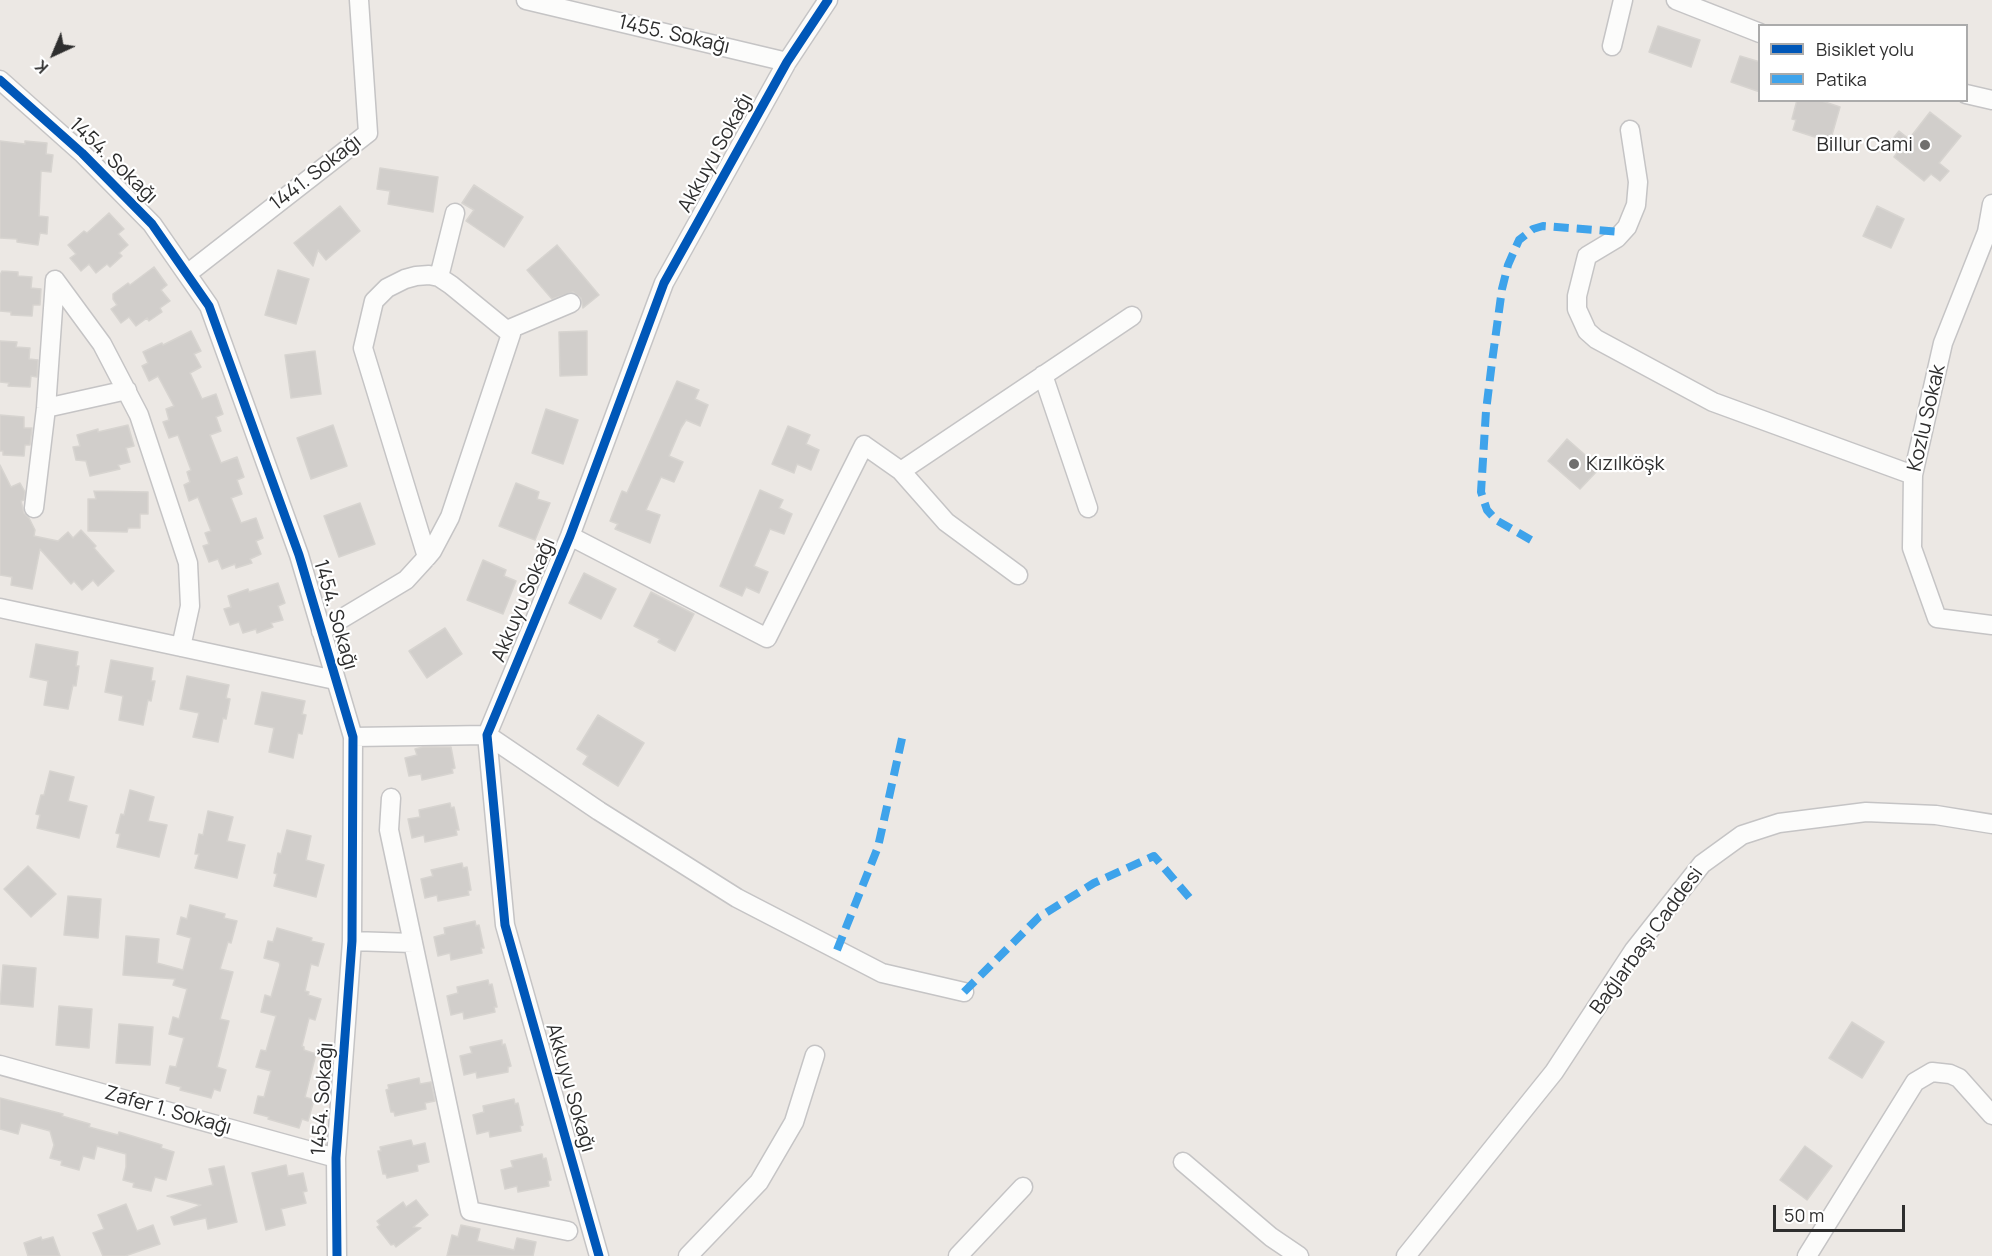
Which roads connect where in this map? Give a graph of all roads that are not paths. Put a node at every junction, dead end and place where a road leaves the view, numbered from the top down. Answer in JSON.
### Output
{"nodes":[{"id":1,"x":359,"y":0,"type":"edge"},
{"id":2,"x":526,"y":0,"type":"edge"},
{"id":3,"x":828,"y":0,"type":"edge"},
{"id":4,"x":1623,"y":0,"type":"edge"},
{"id":5,"x":1676,"y":0,"type":"edge"},
{"id":6,"x":1758,"y":32,"type":"edge"},
{"id":7,"x":1612,"y":46,"type":"dead end"},
{"id":8,"x":787,"y":62,"type":"junction"},
{"id":9,"x":0,"y":80,"type":"edge"},
{"id":10,"x":1968,"y":94,"type":"edge"},
{"id":11,"x":1992,"y":100,"type":"edge"},
{"id":12,"x":1630,"y":130,"type":"dead end"},
{"id":13,"x":1992,"y":204,"type":"edge"},
{"id":14,"x":455,"y":213,"type":"dead end"},
{"id":15,"x":1990,"y":233,"type":"edge"},
{"id":16,"x":187,"y":274,"type":"junction"},
{"id":17,"x":439,"y":278,"type":"junction"},
{"id":18,"x":571,"y":303,"type":"dead end"},
{"id":19,"x":1132,"y":316,"type":"dead end"},
{"id":20,"x":507,"y":330,"type":"junction"},
{"id":21,"x":1043,"y":375,"type":"junction"},
{"id":22,"x":126,"y":390,"type":"junction"},
{"id":23,"x":46,"y":408,"type":"junction"},
{"id":24,"x":901,"y":471,"type":"junction"},
{"id":25,"x":1913,"y":475,"type":"junction"},
{"id":26,"x":34,"y":508,"type":"dead end"},
{"id":27,"x":1088,"y":508,"type":"dead end"},
{"id":28,"x":570,"y":536,"type":"junction"},
{"id":29,"x":427,"y":557,"type":"junction"},
{"id":30,"x":1018,"y":575,"type":"dead end"},
{"id":31,"x":0,"y":608,"type":"edge"},
{"id":32,"x":1992,"y":625,"type":"edge"},
{"id":33,"x":321,"y":631,"type":"junction"},
{"id":34,"x":181,"y":647,"type":"junction"},
{"id":35,"x":336,"y":680,"type":"junction"},
{"id":36,"x":487,"y":735,"type":"junction"},
{"id":37,"x":352,"y":737,"type":"junction"},
{"id":38,"x":391,"y":798,"type":"dead end"},
{"id":39,"x":1992,"y":824,"type":"edge"},
{"id":40,"x":352,"y":941,"type":"junction"},
{"id":41,"x":413,"y":943,"type":"junction"},
{"id":42,"x":964,"y":992,"type":"dead end"},
{"id":43,"x":814,"y":1055,"type":"dead end"},
{"id":44,"x":0,"y":1065,"type":"edge"},
{"id":45,"x":1992,"y":1115,"type":"edge"},
{"id":46,"x":336,"y":1158,"type":"junction"},
{"id":47,"x":1183,"y":1162,"type":"dead end"},
{"id":48,"x":1023,"y":1187,"type":"dead end"},
{"id":49,"x":568,"y":1231,"type":"dead end"},
{"id":50,"x":337,"y":1256,"type":"edge"},
{"id":51,"x":599,"y":1256,"type":"edge"},
{"id":52,"x":688,"y":1256,"type":"edge"},
{"id":53,"x":958,"y":1256,"type":"edge"},
{"id":54,"x":1299,"y":1256,"type":"edge"},
{"id":55,"x":1406,"y":1256,"type":"edge"},
{"id":56,"x":1807,"y":1256,"type":"edge"}],
"edges":[{"from":1,"to":16,"type":"street","name":"1441. Sokağı"},
{"from":2,"to":8,"type":"street","name":"1455. Sokağı"},
{"from":3,"to":8,"type":"street","name":"Akkuyu Sokağı"},
{"from":4,"to":7,"type":"street"},
{"from":5,"to":6,"type":"street"},
{"from":8,"to":28,"type":"street","name":"Akkuyu Sokağı"},
{"from":9,"to":16,"type":"street","name":"1454. Sokağı"},
{"from":10,"to":11,"type":"street"},
{"from":12,"to":25,"type":"street"},
{"from":13,"to":15,"type":"street","name":"Kozlu Sokak"},
{"from":14,"to":17,"type":"street"},
{"from":15,"to":25,"type":"street","name":"Kozlu Sokak"},
{"from":16,"to":33,"type":"street","name":"1454. Sokağı"},
{"from":17,"to":20,"type":"street"},
{"from":17,"to":29,"type":"street"},
{"from":18,"to":20,"type":"street"},
{"from":19,"to":21,"type":"street"},
{"from":20,"to":29,"type":"street"},
{"from":21,"to":24,"type":"street"},
{"from":21,"to":27,"type":"street"},
{"from":22,"to":23,"type":"street"},
{"from":22,"to":23,"type":"street"},
{"from":22,"to":34,"type":"street"},
{"from":23,"to":26,"type":"street"},
{"from":24,"to":28,"type":"street"},
{"from":24,"to":30,"type":"street"},
{"from":25,"to":32,"type":"street","name":"Kozlu Sokak"},
{"from":28,"to":36,"type":"street","name":"Akkuyu Sokağı"},
{"from":29,"to":33,"type":"street"},
{"from":31,"to":34,"type":"street"},
{"from":33,"to":35,"type":"street","name":"1454. Sokağı"},
{"from":34,"to":35,"type":"street"},
{"from":35,"to":37,"type":"street","name":"1454. Sokağı"},
{"from":36,"to":37,"type":"street"},
{"from":36,"to":42,"type":"street"},
{"from":36,"to":51,"type":"street","name":"Akkuyu Sokağı"},
{"from":37,"to":40,"type":"street","name":"1454. Sokağı"},
{"from":38,"to":41,"type":"street"},
{"from":39,"to":55,"type":"street","name":"Bağlarbaşı Caddesi"},
{"from":40,"to":41,"type":"street"},
{"from":40,"to":46,"type":"street","name":"1454. Sokağı"},
{"from":41,"to":49,"type":"street"},
{"from":43,"to":52,"type":"street"},
{"from":44,"to":46,"type":"street","name":"Zafer 1. Sokağı"},
{"from":45,"to":56,"type":"street"},
{"from":46,"to":50,"type":"street","name":"1454. Sokağı"},
{"from":47,"to":54,"type":"street"},
{"from":48,"to":53,"type":"street"}]}
